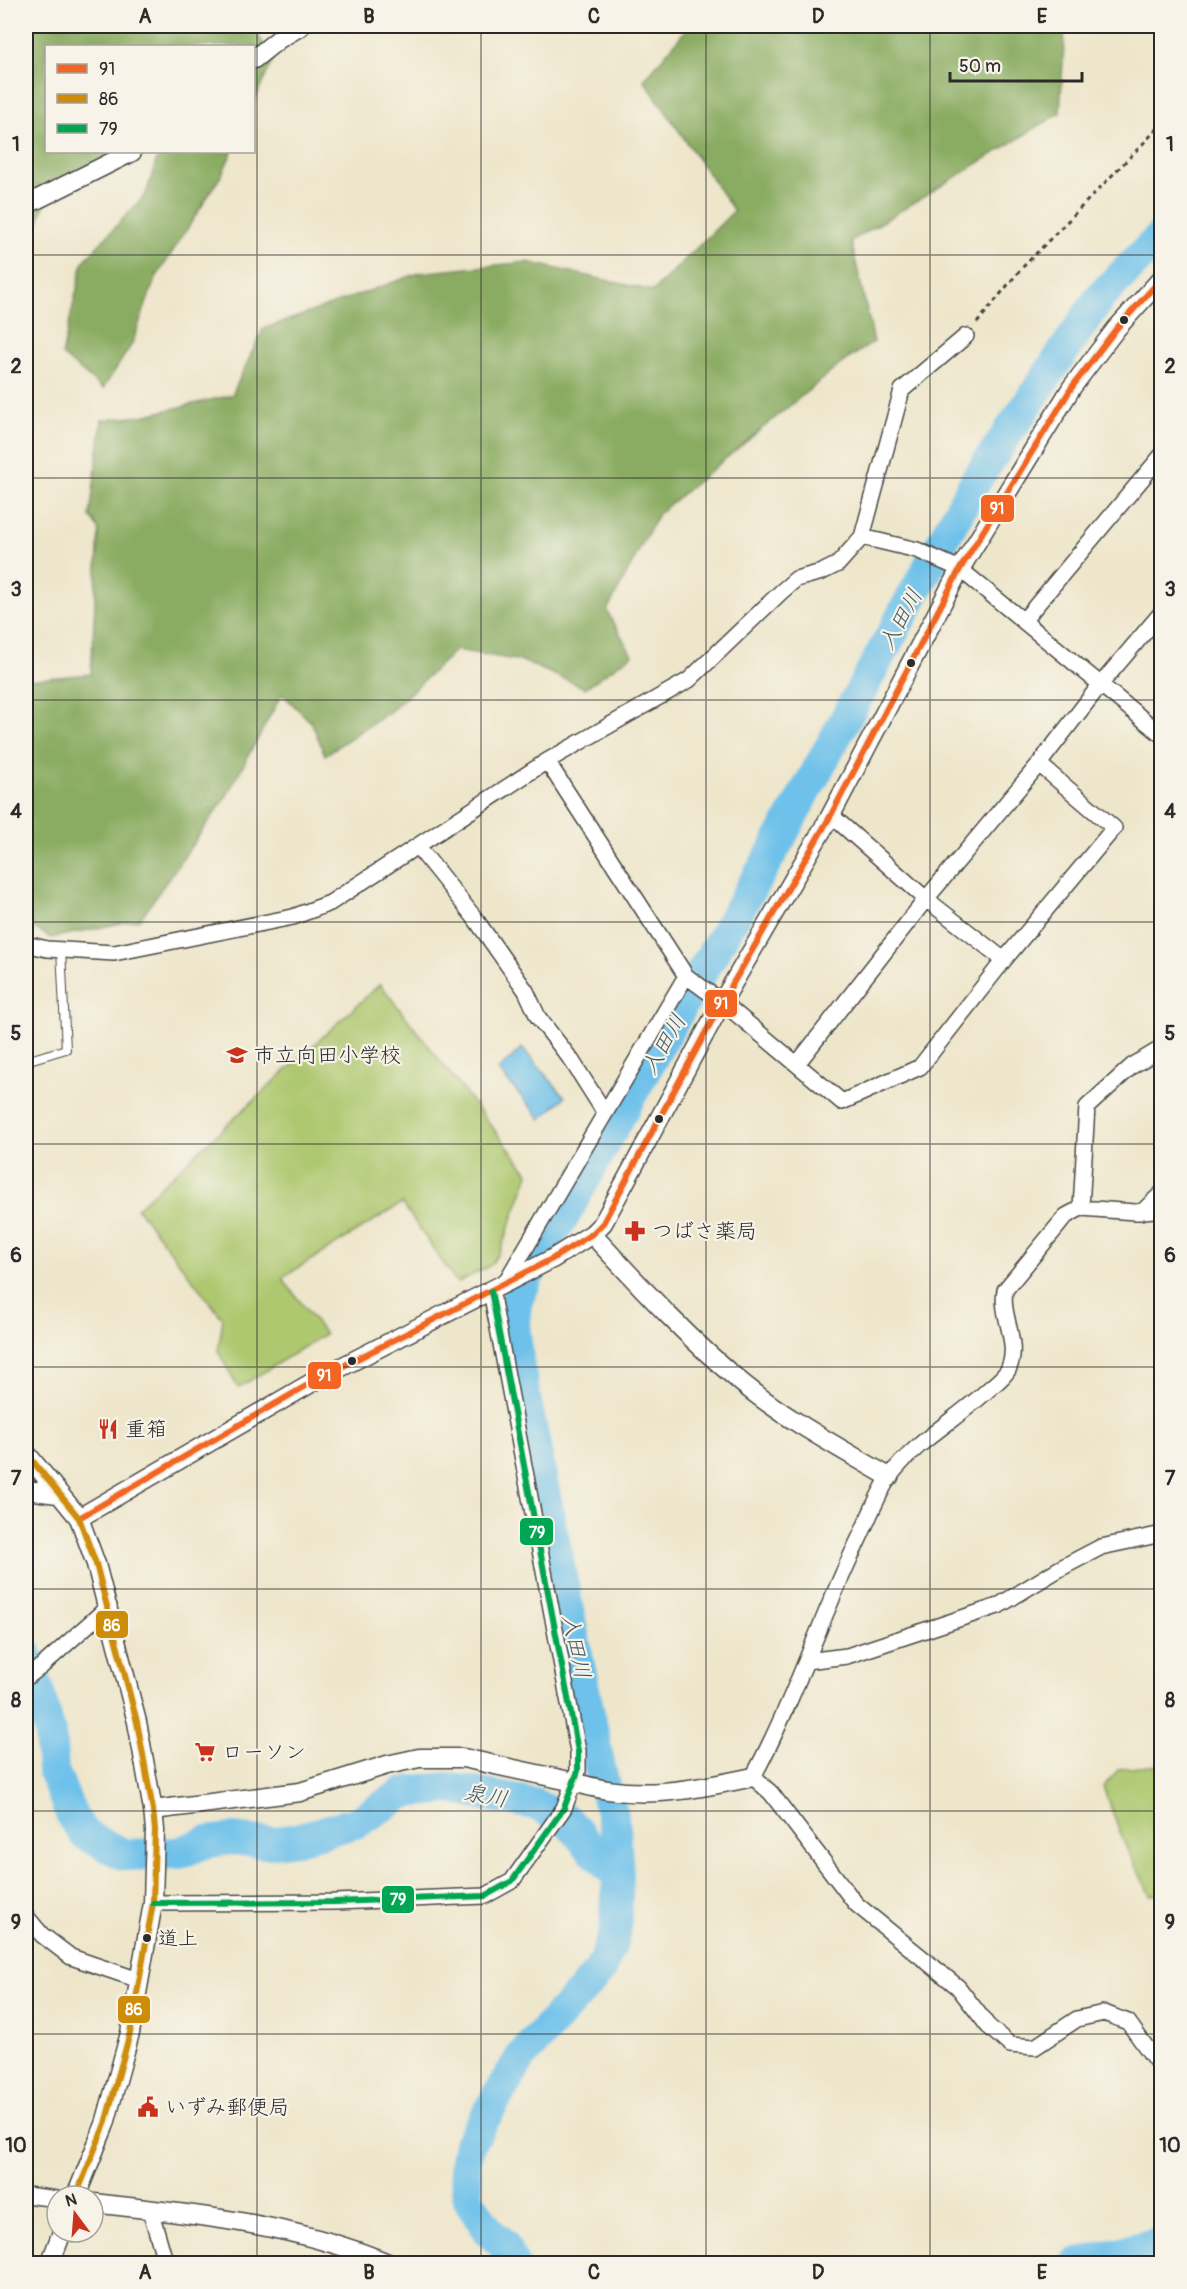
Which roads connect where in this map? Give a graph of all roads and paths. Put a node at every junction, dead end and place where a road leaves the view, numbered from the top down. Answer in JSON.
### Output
{"nodes":[{"id":1,"x":301,"y":26,"type":"edge"},
{"id":2,"x":255,"y":58,"type":"edge"},
{"id":3,"x":1161,"y":124,"type":"edge"},
{"id":4,"x":130,"y":153,"type":"edge"},
{"id":5,"x":26,"y":206,"type":"edge"},
{"id":6,"x":1161,"y":278,"type":"edge"},
{"id":7,"x":966,"y":336,"type":"joint"},
{"id":8,"x":1161,"y":455,"type":"edge"},
{"id":9,"x":862,"y":537,"type":"junction"},
{"id":10,"x":960,"y":569,"type":"junction"},
{"id":11,"x":1161,"y":612,"type":"edge"},
{"id":12,"x":1024,"y":620,"type":"junction"},
{"id":13,"x":1100,"y":685,"type":"junction"},
{"id":14,"x":1161,"y":735,"type":"edge"},
{"id":15,"x":546,"y":760,"type":"junction"},
{"id":16,"x":1039,"y":764,"type":"junction"},
{"id":17,"x":831,"y":815,"type":"junction"},
{"id":18,"x":418,"y":847,"type":"junction"},
{"id":19,"x":927,"y":899,"type":"junction"},
{"id":20,"x":26,"y":944,"type":"edge"},
{"id":21,"x":62,"y":950,"type":"junction"},
{"id":22,"x":1004,"y":960,"type":"junction"},
{"id":23,"x":689,"y":979,"type":"junction"},
{"id":24,"x":716,"y":997,"type":"junction"},
{"id":25,"x":1161,"y":1048,"type":"edge"},
{"id":26,"x":26,"y":1061,"type":"edge"},
{"id":27,"x":797,"y":1064,"type":"junction"},
{"id":28,"x":605,"y":1113,"type":"junction"},
{"id":29,"x":1161,"y":1193,"type":"edge"},
{"id":30,"x":1081,"y":1208,"type":"junction"},
{"id":31,"x":1161,"y":1209,"type":"edge"},
{"id":32,"x":1143,"y":1212,"type":"junction"},
{"id":33,"x":592,"y":1234,"type":"junction"},
{"id":34,"x":498,"y":1287,"type":"junction"},
{"id":35,"x":26,"y":1453,"type":"edge"},
{"id":36,"x":890,"y":1477,"type":"junction"},
{"id":37,"x":26,"y":1490,"type":"edge"},
{"id":38,"x":58,"y":1494,"type":"junction"},
{"id":39,"x":79,"y":1518,"type":"junction"},
{"id":40,"x":1161,"y":1534,"type":"edge"},
{"id":41,"x":109,"y":1606,"type":"junction"},
{"id":42,"x":806,"y":1661,"type":"junction"},
{"id":43,"x":26,"y":1678,"type":"edge"},
{"id":44,"x":753,"y":1778,"type":"junction"},
{"id":45,"x":582,"y":1785,"type":"junction"},
{"id":46,"x":153,"y":1810,"type":"junction"},
{"id":47,"x":153,"y":1903,"type":"junction"},
{"id":48,"x":26,"y":1916,"type":"edge"},
{"id":49,"x":139,"y":1980,"type":"junction"},
{"id":50,"x":1161,"y":2069,"type":"edge"},
{"id":51,"x":81,"y":2184,"type":"edge"},
{"id":52,"x":26,"y":2195,"type":"edge"},
{"id":53,"x":45,"y":2197,"type":"edge"},
{"id":54,"x":105,"y":2204,"type":"edge"},
{"id":55,"x":150,"y":2209,"type":"junction"},
{"id":56,"x":58,"y":2244,"type":"edge"},
{"id":57,"x":50,"y":2264,"type":"edge"},
{"id":58,"x":166,"y":2264,"type":"edge"},
{"id":59,"x":390,"y":2264,"type":"edge"}],
"edges":[{"from":1,"to":2,"type":"street"},
{"from":3,"to":7,"type":"path"},
{"from":4,"to":5,"type":"street"},
{"from":6,"to":10,"type":"street"},
{"from":7,"to":9,"type":"street"},
{"from":8,"to":12,"type":"street"},
{"from":9,"to":10,"type":"street"},
{"from":9,"to":15,"type":"street"},
{"from":10,"to":12,"type":"street"},
{"from":10,"to":17,"type":"street"},
{"from":11,"to":13,"type":"street"},
{"from":12,"to":13,"type":"street"},
{"from":13,"to":14,"type":"street"},
{"from":13,"to":16,"type":"street"},
{"from":15,"to":18,"type":"street"},
{"from":15,"to":23,"type":"street"},
{"from":16,"to":19,"type":"street"},
{"from":16,"to":22,"type":"street"},
{"from":17,"to":19,"type":"street"},
{"from":17,"to":24,"type":"street"},
{"from":18,"to":21,"type":"street"},
{"from":18,"to":28,"type":"street"},
{"from":19,"to":22,"type":"street"},
{"from":19,"to":27,"type":"street"},
{"from":20,"to":21,"type":"street"},
{"from":21,"to":26,"type":"lane"},
{"from":22,"to":27,"type":"street"},
{"from":23,"to":24,"type":"street"},
{"from":23,"to":28,"type":"street"},
{"from":24,"to":27,"type":"street"},
{"from":24,"to":33,"type":"street"},
{"from":25,"to":30,"type":"street"},
{"from":28,"to":34,"type":"street"},
{"from":29,"to":32,"type":"street"},
{"from":30,"to":32,"type":"street"},
{"from":30,"to":36,"type":"street"},
{"from":31,"to":32,"type":"street"},
{"from":33,"to":34,"type":"street"},
{"from":33,"to":36,"type":"street"},
{"from":34,"to":39,"type":"street"},
{"from":34,"to":45,"type":"street"},
{"from":35,"to":38,"type":"street"},
{"from":36,"to":42,"type":"street"},
{"from":37,"to":38,"type":"street"},
{"from":38,"to":39,"type":"street"},
{"from":39,"to":41,"type":"street"},
{"from":40,"to":42,"type":"street"},
{"from":41,"to":43,"type":"street"},
{"from":41,"to":46,"type":"street"},
{"from":42,"to":44,"type":"street"},
{"from":44,"to":45,"type":"street"},
{"from":44,"to":50,"type":"street"},
{"from":45,"to":46,"type":"street"},
{"from":45,"to":47,"type":"street"},
{"from":46,"to":47,"type":"street"},
{"from":47,"to":49,"type":"street"},
{"from":48,"to":49,"type":"street"},
{"from":49,"to":51,"type":"street"},
{"from":52,"to":53,"type":"street"},
{"from":54,"to":55,"type":"street"},
{"from":55,"to":58,"type":"street"},
{"from":55,"to":59,"type":"street"},
{"from":56,"to":57,"type":"street"}]}
